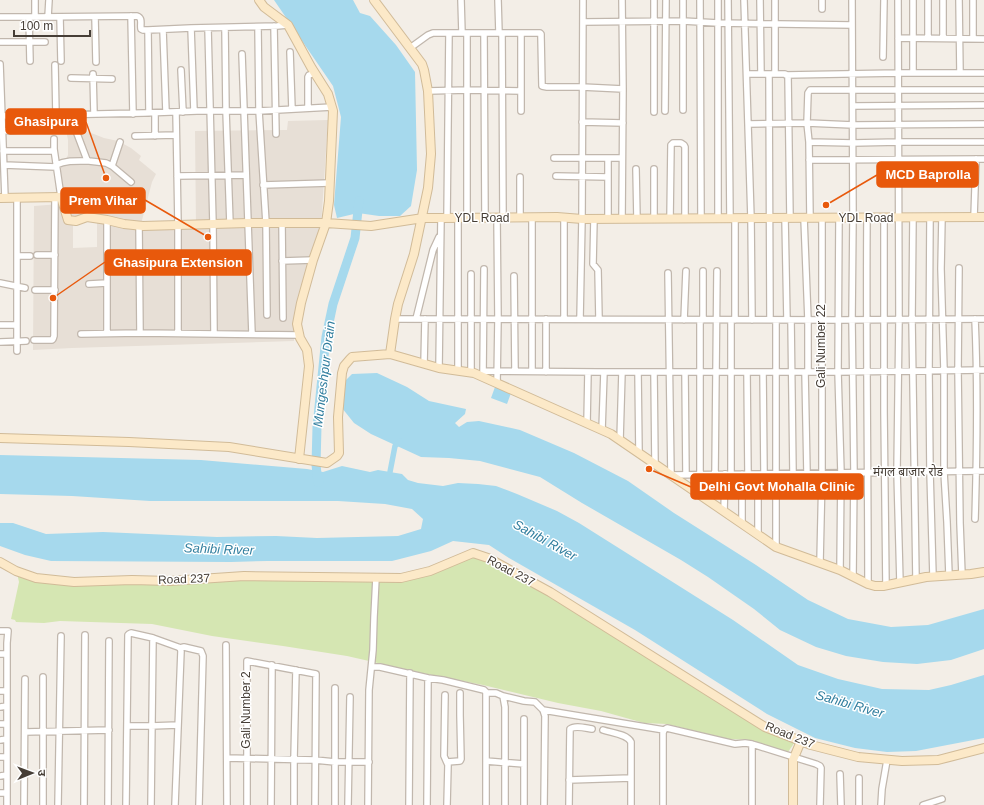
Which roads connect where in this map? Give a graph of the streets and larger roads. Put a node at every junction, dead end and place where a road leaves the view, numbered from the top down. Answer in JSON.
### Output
{"nodes":[{"id":1,"x":35,"y":0,"type":"edge"},
{"id":2,"x":49,"y":0,"type":"edge"},
{"id":3,"x":259,"y":0,"type":"edge"},
{"id":4,"x":374,"y":0,"type":"edge"},
{"id":5,"x":461,"y":0,"type":"edge"},
{"id":6,"x":498,"y":0,"type":"edge"},
{"id":7,"x":583,"y":0,"type":"edge"},
{"id":8,"x":622,"y":0,"type":"edge"},
{"id":9,"x":654,"y":0,"type":"edge"},
{"id":10,"x":666,"y":0,"type":"edge"},
{"id":11,"x":683,"y":0,"type":"edge"},
{"id":12,"x":700,"y":0,"type":"edge"},
{"id":13,"x":718,"y":0,"type":"edge"},
{"id":14,"x":728,"y":0,"type":"edge"},
{"id":15,"x":744,"y":0,"type":"edge"},
{"id":16,"x":760,"y":0,"type":"edge"},
{"id":17,"x":775,"y":0,"type":"edge"},
{"id":18,"x":822,"y":0,"type":"edge"},
{"id":19,"x":852,"y":0,"type":"edge"},
{"id":20,"x":884,"y":0,"type":"edge"},
{"id":21,"x":898,"y":0,"type":"edge"},
{"id":22,"x":913,"y":0,"type":"edge"},
{"id":23,"x":928,"y":0,"type":"edge"},
{"id":24,"x":943,"y":0,"type":"edge"},
{"id":25,"x":959,"y":0,"type":"edge"},
{"id":26,"x":973,"y":0,"type":"edge"},
{"id":27,"x":822,"y":9,"type":"dead end"},
{"id":28,"x":131,"y":16,"type":"junction"},
{"id":29,"x":0,"y":17,"type":"edge"},
{"id":30,"x":32,"y":17,"type":"junction"},
{"id":31,"x":48,"y":17,"type":"junction"},
{"id":32,"x":60,"y":17,"type":"junction"},
{"id":33,"x":95,"y":17,"type":"junction"},
{"id":34,"x":655,"y":20,"type":"junction"},
{"id":35,"x":622,"y":21,"type":"junction"},
{"id":36,"x":666,"y":21,"type":"junction"},
{"id":37,"x":683,"y":21,"type":"junction"},
{"id":38,"x":701,"y":21,"type":"junction"},
{"id":39,"x":583,"y":22,"type":"junction"},
{"id":40,"x":718,"y":23,"type":"junction"},
{"id":41,"x":729,"y":23,"type":"junction"},
{"id":42,"x":744,"y":23,"type":"junction"},
{"id":43,"x":760,"y":23,"type":"junction"},
{"id":44,"x":775,"y":23,"type":"junction"},
{"id":45,"x":288,"y":25,"type":"junction"},
{"id":46,"x":852,"y":25,"type":"junction"},
{"id":47,"x":274,"y":26,"type":"junction"},
{"id":48,"x":258,"y":27,"type":"junction"},
{"id":49,"x":191,"y":28,"type":"junction"},
{"id":50,"x":208,"y":28,"type":"junction"},
{"id":51,"x":225,"y":28,"type":"junction"},
{"id":52,"x":148,"y":30,"type":"junction"},
{"id":53,"x":163,"y":30,"type":"junction"},
{"id":54,"x":449,"y":33,"type":"junction"},
{"id":55,"x":465,"y":33,"type":"junction"},
{"id":56,"x":484,"y":33,"type":"junction"},
{"id":57,"x":500,"y":33,"type":"junction"},
{"id":58,"x":521,"y":33,"type":"junction"},
{"id":59,"x":898,"y":38,"type":"junction"},
{"id":60,"x":913,"y":38,"type":"junction"},
{"id":61,"x":928,"y":38,"type":"junction"},
{"id":62,"x":943,"y":38,"type":"junction"},
{"id":63,"x":959,"y":38,"type":"junction"},
{"id":64,"x":973,"y":39,"type":"junction"},
{"id":65,"x":984,"y":39,"type":"edge"},
{"id":66,"x":0,"y":42,"type":"edge"},
{"id":67,"x":30,"y":42,"type":"junction"},
{"id":68,"x":45,"y":42,"type":"dead end"},
{"id":69,"x":410,"y":48,"type":"junction"},
{"id":70,"x":290,"y":52,"type":"dead end"},
{"id":71,"x":242,"y":54,"type":"dead end"},
{"id":72,"x":883,"y":56,"type":"dead end"},
{"id":73,"x":30,"y":61,"type":"dead end"},
{"id":74,"x":61,"y":61,"type":"dead end"},
{"id":75,"x":96,"y":62,"type":"dead end"},
{"id":76,"x":0,"y":64,"type":"edge"},
{"id":77,"x":55,"y":65,"type":"dead end"},
{"id":78,"x":182,"y":70,"type":"dead end"},
{"id":79,"x":315,"y":73,"type":"junction"},
{"id":80,"x":853,"y":73,"type":"junction"},
{"id":81,"x":898,"y":73,"type":"junction"},
{"id":82,"x":913,"y":73,"type":"junction"},
{"id":83,"x":960,"y":73,"type":"junction"},
{"id":84,"x":984,"y":73,"type":"edge"},
{"id":85,"x":747,"y":74,"type":"junction"},
{"id":86,"x":761,"y":74,"type":"junction"},
{"id":87,"x":772,"y":74,"type":"junction"},
{"id":88,"x":786,"y":74,"type":"junction"},
{"id":89,"x":93,"y":76,"type":"junction"},
{"id":90,"x":71,"y":78,"type":"dead end"},
{"id":91,"x":112,"y":79,"type":"dead end"},
{"id":92,"x":0,"y":87,"type":"edge"},
{"id":93,"x":582,"y":87,"type":"junction"},
{"id":94,"x":623,"y":89,"type":"junction"},
{"id":95,"x":449,"y":90,"type":"junction"},
{"id":96,"x":468,"y":90,"type":"junction"},
{"id":97,"x":484,"y":90,"type":"junction"},
{"id":98,"x":502,"y":90,"type":"junction"},
{"id":99,"x":853,"y":90,"type":"junction"},
{"id":100,"x":899,"y":90,"type":"junction"},
{"id":101,"x":984,"y":90,"type":"edge"},
{"id":102,"x":428,"y":91,"type":"junction"},
{"id":103,"x":521,"y":91,"type":"junction"},
{"id":104,"x":984,"y":105,"type":"edge"},
{"id":105,"x":853,"y":106,"type":"junction"},
{"id":106,"x":899,"y":106,"type":"junction"},
{"id":107,"x":332,"y":107,"type":"junction"},
{"id":108,"x":308,"y":108,"type":"junction"},
{"id":109,"x":292,"y":109,"type":"junction"},
{"id":110,"x":276,"y":110,"type":"junction"},
{"id":111,"x":683,"y":110,"type":"dead end"},
{"id":112,"x":194,"y":111,"type":"junction"},
{"id":113,"x":210,"y":111,"type":"junction"},
{"id":114,"x":226,"y":111,"type":"junction"},
{"id":115,"x":244,"y":111,"type":"junction"},
{"id":116,"x":259,"y":111,"type":"junction"},
{"id":117,"x":521,"y":111,"type":"dead end"},
{"id":118,"x":665,"y":111,"type":"dead end"},
{"id":119,"x":166,"y":112,"type":"junction"},
{"id":120,"x":176,"y":112,"type":"junction"},
{"id":121,"x":182,"y":112,"type":"junction"},
{"id":122,"x":654,"y":112,"type":"dead end"},
{"id":123,"x":152,"y":113,"type":"junction"},
{"id":124,"x":94,"y":114,"type":"junction"},
{"id":125,"x":133,"y":114,"type":"junction"},
{"id":126,"x":56,"y":115,"type":"junction"},
{"id":127,"x":70,"y":115,"type":"junction"},
{"id":128,"x":2,"y":116,"type":"junction"},
{"id":129,"x":582,"y":122,"type":"junction"},
{"id":130,"x":623,"y":123,"type":"junction"},
{"id":131,"x":807,"y":123,"type":"junction"},
{"id":132,"x":748,"y":124,"type":"junction"},
{"id":133,"x":769,"y":124,"type":"junction"},
{"id":134,"x":788,"y":124,"type":"junction"},
{"id":135,"x":853,"y":124,"type":"junction"},
{"id":136,"x":899,"y":124,"type":"junction"},
{"id":137,"x":984,"y":124,"type":"edge"},
{"id":138,"x":41,"y":129,"type":"dead end"},
{"id":139,"x":3,"y":131,"type":"junction"},
{"id":140,"x":276,"y":134,"type":"dead end"},
{"id":141,"x":176,"y":135,"type":"junction"},
{"id":142,"x":135,"y":136,"type":"dead end"},
{"id":143,"x":155,"y":136,"type":"junction"},
{"id":144,"x":54,"y":139,"type":"dead end"},
{"id":145,"x":120,"y":142,"type":"dead end"},
{"id":146,"x":809,"y":142,"type":"junction"},
{"id":147,"x":899,"y":142,"type":"junction"},
{"id":148,"x":984,"y":142,"type":"edge"},
{"id":149,"x":853,"y":143,"type":"junction"},
{"id":150,"x":3,"y":151,"type":"junction"},
{"id":151,"x":54,"y":151,"type":"junction"},
{"id":152,"x":554,"y":158,"type":"dead end"},
{"id":153,"x":581,"y":158,"type":"junction"},
{"id":154,"x":608,"y":158,"type":"junction"},
{"id":155,"x":622,"y":158,"type":"junction"},
{"id":156,"x":853,"y":159,"type":"junction"},
{"id":157,"x":976,"y":159,"type":"junction"},
{"id":158,"x":984,"y":159,"type":"edge"},
{"id":159,"x":810,"y":160,"type":"junction"},
{"id":160,"x":899,"y":160,"type":"junction"},
{"id":161,"x":89,"y":161,"type":"junction"},
{"id":162,"x":4,"y":165,"type":"junction"},
{"id":163,"x":56,"y":166,"type":"junction"},
{"id":164,"x":112,"y":166,"type":"junction"},
{"id":165,"x":636,"y":169,"type":"dead end"},
{"id":166,"x":654,"y":169,"type":"dead end"},
{"id":167,"x":212,"y":175,"type":"junction"},
{"id":168,"x":228,"y":175,"type":"junction"},
{"id":169,"x":246,"y":175,"type":"junction"},
{"id":170,"x":177,"y":176,"type":"junction"},
{"id":171,"x":556,"y":176,"type":"dead end"},
{"id":172,"x":582,"y":176,"type":"junction"},
{"id":173,"x":608,"y":177,"type":"junction"},
{"id":174,"x":520,"y":178,"type":"dead end"},
{"id":175,"x":131,"y":182,"type":"dead end"},
{"id":176,"x":330,"y":183,"type":"junction"},
{"id":177,"x":263,"y":185,"type":"junction"},
{"id":178,"x":58,"y":197,"type":"junction"},
{"id":179,"x":3,"y":198,"type":"edge"},
{"id":180,"x":17,"y":198,"type":"junction"},
{"id":181,"x":520,"y":217,"type":"junction"},
{"id":182,"x":532,"y":217,"type":"junction"},
{"id":183,"x":898,"y":217,"type":"junction"},
{"id":184,"x":913,"y":217,"type":"junction"},
{"id":185,"x":930,"y":217,"type":"junction"},
{"id":186,"x":942,"y":217,"type":"junction"},
{"id":187,"x":974,"y":217,"type":"junction"},
{"id":188,"x":984,"y":217,"type":"edge"},
{"id":189,"x":422,"y":218,"type":"junction"},
{"id":190,"x":444,"y":218,"type":"junction"},
{"id":191,"x":462,"y":218,"type":"junction"},
{"id":192,"x":484,"y":218,"type":"junction"},
{"id":193,"x":500,"y":218,"type":"junction"},
{"id":194,"x":564,"y":218,"type":"junction"},
{"id":195,"x":732,"y":218,"type":"junction"},
{"id":196,"x":751,"y":218,"type":"junction"},
{"id":197,"x":769,"y":218,"type":"junction"},
{"id":198,"x":788,"y":218,"type":"junction"},
{"id":199,"x":807,"y":218,"type":"junction"},
{"id":200,"x":822,"y":218,"type":"junction"},
{"id":201,"x":840,"y":218,"type":"junction"},
{"id":202,"x":853,"y":218,"type":"junction"},
{"id":203,"x":867,"y":218,"type":"junction"},
{"id":204,"x":884,"y":218,"type":"junction"},
{"id":205,"x":582,"y":219,"type":"junction"},
{"id":206,"x":594,"y":219,"type":"junction"},
{"id":207,"x":608,"y":219,"type":"junction"},
{"id":208,"x":622,"y":219,"type":"junction"},
{"id":209,"x":637,"y":219,"type":"junction"},
{"id":210,"x":654,"y":219,"type":"junction"},
{"id":211,"x":670,"y":219,"type":"junction"},
{"id":212,"x":685,"y":219,"type":"junction"},
{"id":213,"x":701,"y":219,"type":"junction"},
{"id":214,"x":718,"y":219,"type":"junction"},
{"id":215,"x":107,"y":220,"type":"junction"},
{"id":216,"x":248,"y":223,"type":"junction"},
{"id":217,"x":266,"y":223,"type":"junction"},
{"id":218,"x":282,"y":223,"type":"junction"},
{"id":219,"x":326,"y":223,"type":"junction"},
{"id":220,"x":178,"y":224,"type":"junction"},
{"id":221,"x":213,"y":224,"type":"junction"},
{"id":222,"x":230,"y":224,"type":"junction"},
{"id":223,"x":139,"y":225,"type":"junction"},
{"id":224,"x":440,"y":235,"type":"junction"},
{"id":225,"x":37,"y":255,"type":"dead end"},
{"id":226,"x":54,"y":255,"type":"junction"},
{"id":227,"x":17,"y":256,"type":"junction"},
{"id":228,"x":30,"y":256,"type":"dead end"},
{"id":229,"x":313,"y":260,"type":"junction"},
{"id":230,"x":282,"y":261,"type":"junction"},
{"id":231,"x":959,"y":268,"type":"dead end"},
{"id":232,"x":484,"y":269,"type":"dead end"},
{"id":233,"x":703,"y":270,"type":"dead end"},
{"id":234,"x":686,"y":271,"type":"dead end"},
{"id":235,"x":717,"y":271,"type":"dead end"},
{"id":236,"x":668,"y":273,"type":"dead end"},
{"id":237,"x":471,"y":274,"type":"dead end"},
{"id":238,"x":514,"y":276,"type":"dead end"},
{"id":239,"x":0,"y":283,"type":"edge"},
{"id":240,"x":89,"y":284,"type":"dead end"},
{"id":241,"x":107,"y":284,"type":"junction"},
{"id":242,"x":17,"y":286,"type":"junction"},
{"id":243,"x":25,"y":288,"type":"dead end"},
{"id":244,"x":35,"y":290,"type":"dead end"},
{"id":245,"x":54,"y":290,"type":"junction"},
{"id":246,"x":267,"y":315,"type":"dead end"},
{"id":247,"x":283,"y":318,"type":"dead end"},
{"id":248,"x":395,"y":319,"type":"junction"},
{"id":249,"x":416,"y":319,"type":"junction"},
{"id":250,"x":440,"y":319,"type":"junction"},
{"id":251,"x":458,"y":319,"type":"junction"},
{"id":252,"x":471,"y":319,"type":"junction"},
{"id":253,"x":484,"y":319,"type":"junction"},
{"id":254,"x":515,"y":319,"type":"junction"},
{"id":255,"x":546,"y":319,"type":"junction"},
{"id":256,"x":564,"y":319,"type":"junction"},
{"id":257,"x":580,"y":319,"type":"junction"},
{"id":258,"x":943,"y":319,"type":"junction"},
{"id":259,"x":958,"y":319,"type":"junction"},
{"id":260,"x":975,"y":319,"type":"junction"},
{"id":261,"x":984,"y":319,"type":"edge"},
{"id":262,"x":425,"y":320,"type":"junction"},
{"id":263,"x":498,"y":320,"type":"junction"},
{"id":264,"x":532,"y":320,"type":"junction"},
{"id":265,"x":599,"y":320,"type":"junction"},
{"id":266,"x":669,"y":320,"type":"junction"},
{"id":267,"x":684,"y":320,"type":"junction"},
{"id":268,"x":701,"y":320,"type":"junction"},
{"id":269,"x":717,"y":320,"type":"junction"},
{"id":270,"x":733,"y":320,"type":"junction"},
{"id":271,"x":752,"y":320,"type":"junction"},
{"id":272,"x":770,"y":320,"type":"junction"},
{"id":273,"x":776,"y":320,"type":"junction"},
{"id":274,"x":789,"y":320,"type":"junction"},
{"id":275,"x":808,"y":320,"type":"junction"},
{"id":276,"x":821,"y":320,"type":"junction"},
{"id":277,"x":839,"y":320,"type":"junction"},
{"id":278,"x":852,"y":320,"type":"junction"},
{"id":279,"x":866,"y":320,"type":"junction"},
{"id":280,"x":884,"y":320,"type":"junction"},
{"id":281,"x":899,"y":320,"type":"junction"},
{"id":282,"x":912,"y":320,"type":"junction"},
{"id":283,"x":930,"y":320,"type":"junction"},
{"id":284,"x":0,"y":325,"type":"edge"},
{"id":285,"x":17,"y":325,"type":"junction"},
{"id":286,"x":108,"y":333,"type":"junction"},
{"id":287,"x":140,"y":333,"type":"junction"},
{"id":288,"x":178,"y":333,"type":"junction"},
{"id":289,"x":214,"y":333,"type":"junction"},
{"id":290,"x":81,"y":334,"type":"dead end"},
{"id":291,"x":252,"y":334,"type":"junction"},
{"id":292,"x":299,"y":334,"type":"junction"},
{"id":293,"x":34,"y":340,"type":"dead end"},
{"id":294,"x":17,"y":341,"type":"junction"},
{"id":295,"x":26,"y":341,"type":"dead end"},
{"id":296,"x":0,"y":342,"type":"edge"},
{"id":297,"x":17,"y":351,"type":"dead end"},
{"id":298,"x":390,"y":354,"type":"junction"},
{"id":299,"x":424,"y":364,"type":"junction"},
{"id":300,"x":439,"y":368,"type":"junction"},
{"id":301,"x":944,"y":370,"type":"junction"},
{"id":302,"x":958,"y":370,"type":"junction"},
{"id":303,"x":977,"y":370,"type":"junction"},
{"id":304,"x":984,"y":370,"type":"edge"},
{"id":305,"x":458,"y":371,"type":"junction"},
{"id":306,"x":497,"y":371,"type":"junction"},
{"id":307,"x":515,"y":371,"type":"junction"},
{"id":308,"x":867,"y":371,"type":"junction"},
{"id":309,"x":884,"y":371,"type":"junction"},
{"id":310,"x":898,"y":371,"type":"junction"},
{"id":311,"x":913,"y":371,"type":"junction"},
{"id":312,"x":929,"y":371,"type":"junction"},
{"id":313,"x":471,"y":372,"type":"junction"},
{"id":314,"x":532,"y":372,"type":"junction"},
{"id":315,"x":546,"y":372,"type":"junction"},
{"id":316,"x":588,"y":372,"type":"junction"},
{"id":317,"x":604,"y":372,"type":"junction"},
{"id":318,"x":622,"y":372,"type":"junction"},
{"id":319,"x":638,"y":372,"type":"junction"},
{"id":320,"x":654,"y":372,"type":"junction"},
{"id":321,"x":669,"y":372,"type":"junction"},
{"id":322,"x":685,"y":372,"type":"junction"},
{"id":323,"x":700,"y":372,"type":"junction"},
{"id":324,"x":716,"y":372,"type":"junction"},
{"id":325,"x":732,"y":372,"type":"junction"},
{"id":326,"x":748,"y":372,"type":"junction"},
{"id":327,"x":762,"y":372,"type":"junction"},
{"id":328,"x":776,"y":372,"type":"junction"},
{"id":329,"x":791,"y":372,"type":"junction"},
{"id":330,"x":806,"y":372,"type":"junction"},
{"id":331,"x":821,"y":372,"type":"junction"},
{"id":332,"x":838,"y":372,"type":"junction"},
{"id":333,"x":853,"y":372,"type":"junction"},
{"id":334,"x":483,"y":374,"type":"junction"},
{"id":335,"x":497,"y":383,"type":"junction"},
{"id":336,"x":587,"y":423,"type":"junction"},
{"id":337,"x":602,"y":430,"type":"junction"},
{"id":338,"x":0,"y":438,"type":"edge"},
{"id":339,"x":620,"y":440,"type":"junction"},
{"id":340,"x":638,"y":453,"type":"junction"},
{"id":341,"x":299,"y":459,"type":"junction"},
{"id":342,"x":655,"y":464,"type":"junction"},
{"id":343,"x":977,"y":471,"type":"junction"},
{"id":344,"x":984,"y":471,"type":"edge"},
{"id":345,"x":854,"y":472,"type":"junction"},
{"id":346,"x":868,"y":472,"type":"junction"},
{"id":347,"x":885,"y":472,"type":"junction"},
{"id":348,"x":897,"y":472,"type":"junction"},
{"id":349,"x":914,"y":472,"type":"junction"},
{"id":350,"x":930,"y":472,"type":"junction"},
{"id":351,"x":944,"y":472,"type":"junction"},
{"id":352,"x":960,"y":472,"type":"junction"},
{"id":353,"x":777,"y":473,"type":"junction"},
{"id":354,"x":793,"y":473,"type":"junction"},
{"id":355,"x":807,"y":473,"type":"junction"},
{"id":356,"x":822,"y":473,"type":"junction"},
{"id":357,"x":841,"y":473,"type":"junction"},
{"id":358,"x":708,"y":474,"type":"junction"},
{"id":359,"x":715,"y":474,"type":"junction"},
{"id":360,"x":725,"y":474,"type":"junction"},
{"id":361,"x":731,"y":474,"type":"junction"},
{"id":362,"x":742,"y":474,"type":"junction"},
{"id":363,"x":748,"y":474,"type":"junction"},
{"id":364,"x":761,"y":474,"type":"junction"},
{"id":365,"x":671,"y":475,"type":"junction"},
{"id":366,"x":686,"y":475,"type":"junction"},
{"id":367,"x":700,"y":475,"type":"junction"},
{"id":368,"x":709,"y":501,"type":"junction"},
{"id":369,"x":724,"y":511,"type":"junction"},
{"id":370,"x":975,"y":519,"type":"dead end"},
{"id":371,"x":742,"y":523,"type":"junction"},
{"id":372,"x":758,"y":534,"type":"junction"},
{"id":373,"x":776,"y":547,"type":"junction"},
{"id":374,"x":0,"y":562,"type":"edge"},
{"id":375,"x":820,"y":562,"type":"junction"},
{"id":376,"x":840,"y":570,"type":"junction"},
{"id":377,"x":984,"y":572,"type":"edge"},
{"id":378,"x":962,"y":574,"type":"junction"},
{"id":379,"x":949,"y":575,"type":"junction"},
{"id":380,"x":853,"y":576,"type":"junction"},
{"id":381,"x":933,"y":576,"type":"junction"},
{"id":382,"x":376,"y":578,"type":"junction"},
{"id":383,"x":916,"y":579,"type":"junction"},
{"id":384,"x":900,"y":582,"type":"junction"},
{"id":385,"x":868,"y":584,"type":"junction"},
{"id":386,"x":886,"y":586,"type":"junction"},
{"id":387,"x":0,"y":631,"type":"edge"},
{"id":388,"x":85,"y":635,"type":"dead end"},
{"id":389,"x":61,"y":636,"type":"dead end"},
{"id":390,"x":153,"y":638,"type":"junction"},
{"id":391,"x":109,"y":641,"type":"dead end"},
{"id":392,"x":226,"y":645,"type":"dead end"},
{"id":393,"x":180,"y":648,"type":"junction"},
{"id":394,"x":0,"y":654,"type":"edge"},
{"id":395,"x":7,"y":654,"type":"junction"},
{"id":396,"x":272,"y":665,"type":"junction"},
{"id":397,"x":372,"y":667,"type":"junction"},
{"id":398,"x":296,"y":670,"type":"junction"},
{"id":399,"x":410,"y":673,"type":"junction"},
{"id":400,"x":43,"y":677,"type":"dead end"},
{"id":401,"x":428,"y":678,"type":"junction"},
{"id":402,"x":25,"y":679,"type":"dead end"},
{"id":403,"x":335,"y":688,"type":"dead end"},
{"id":404,"x":0,"y":691,"type":"edge"},
{"id":405,"x":7,"y":691,"type":"junction"},
{"id":406,"x":460,"y":693,"type":"dead end"},
{"id":407,"x":486,"y":693,"type":"junction"},
{"id":408,"x":445,"y":696,"type":"dead end"},
{"id":409,"x":503,"y":696,"type":"junction"},
{"id":410,"x":350,"y":697,"type":"dead end"},
{"id":411,"x":0,"y":706,"type":"edge"},
{"id":412,"x":7,"y":706,"type":"junction"},
{"id":413,"x":543,"y":710,"type":"junction"},
{"id":414,"x":524,"y":719,"type":"dead end"},
{"id":415,"x":0,"y":724,"type":"edge"},
{"id":416,"x":7,"y":724,"type":"junction"},
{"id":417,"x":178,"y":725,"type":"junction"},
{"id":418,"x":126,"y":726,"type":"junction"},
{"id":419,"x":152,"y":726,"type":"junction"},
{"id":420,"x":592,"y":728,"type":"dead end"},
{"id":421,"x":85,"y":730,"type":"junction"},
{"id":422,"x":109,"y":730,"type":"junction"},
{"id":423,"x":603,"y":730,"type":"dead end"},
{"id":424,"x":664,"y":730,"type":"junction"},
{"id":425,"x":60,"y":731,"type":"junction"},
{"id":426,"x":25,"y":732,"type":"junction"},
{"id":427,"x":43,"y":732,"type":"junction"},
{"id":428,"x":7,"y":739,"type":"junction"},
{"id":429,"x":0,"y":740,"type":"edge"},
{"id":430,"x":801,"y":741,"type":"junction"},
{"id":431,"x":752,"y":744,"type":"junction"},
{"id":432,"x":984,"y":748,"type":"edge"},
{"id":433,"x":0,"y":757,"type":"edge"},
{"id":434,"x":7,"y":757,"type":"junction"},
{"id":435,"x":794,"y":757,"type":"junction"},
{"id":436,"x":227,"y":758,"type":"junction"},
{"id":437,"x":246,"y":758,"type":"junction"},
{"id":438,"x":271,"y":759,"type":"junction"},
{"id":439,"x":294,"y":760,"type":"junction"},
{"id":440,"x":315,"y":760,"type":"junction"},
{"id":441,"x":887,"y":760,"type":"junction"},
{"id":442,"x":486,"y":761,"type":"junction"},
{"id":443,"x":335,"y":762,"type":"junction"},
{"id":444,"x":349,"y":762,"type":"junction"},
{"id":445,"x":369,"y":762,"type":"junction"},
{"id":446,"x":447,"y":762,"type":"junction"},
{"id":447,"x":505,"y":763,"type":"junction"},
{"id":448,"x":524,"y":764,"type":"junction"},
{"id":449,"x":840,"y":774,"type":"dead end"},
{"id":450,"x":7,"y":775,"type":"junction"},
{"id":451,"x":0,"y":776,"type":"edge"},
{"id":452,"x":631,"y":778,"type":"junction"},
{"id":453,"x":859,"y":778,"type":"dead end"},
{"id":454,"x":570,"y":780,"type":"junction"},
{"id":455,"x":0,"y":793,"type":"edge"},
{"id":456,"x":7,"y":793,"type":"junction"},
{"id":457,"x":942,"y":799,"type":"dead end"},
{"id":458,"x":7,"y":805,"type":"edge"},
{"id":459,"x":24,"y":805,"type":"edge"},
{"id":460,"x":43,"y":805,"type":"edge"},
{"id":461,"x":58,"y":805,"type":"edge"},
{"id":462,"x":84,"y":805,"type":"edge"},
{"id":463,"x":108,"y":805,"type":"edge"},
{"id":464,"x":126,"y":805,"type":"edge"},
{"id":465,"x":151,"y":805,"type":"edge"},
{"id":466,"x":175,"y":805,"type":"edge"},
{"id":467,"x":199,"y":805,"type":"edge"},
{"id":468,"x":227,"y":805,"type":"edge"},
{"id":469,"x":247,"y":805,"type":"edge"},
{"id":470,"x":271,"y":805,"type":"edge"},
{"id":471,"x":294,"y":805,"type":"edge"},
{"id":472,"x":315,"y":805,"type":"edge"},
{"id":473,"x":335,"y":805,"type":"edge"},
{"id":474,"x":348,"y":805,"type":"edge"},
{"id":475,"x":368,"y":805,"type":"edge"},
{"id":476,"x":409,"y":805,"type":"edge"},
{"id":477,"x":427,"y":805,"type":"edge"},
{"id":478,"x":447,"y":805,"type":"edge"},
{"id":479,"x":486,"y":805,"type":"edge"},
{"id":480,"x":505,"y":805,"type":"edge"},
{"id":481,"x":524,"y":805,"type":"edge"},
{"id":482,"x":544,"y":805,"type":"edge"},
{"id":483,"x":569,"y":805,"type":"edge"},
{"id":484,"x":631,"y":805,"type":"edge"},
{"id":485,"x":663,"y":805,"type":"edge"},
{"id":486,"x":752,"y":805,"type":"edge"},
{"id":487,"x":793,"y":805,"type":"edge"},
{"id":488,"x":820,"y":805,"type":"edge"},
{"id":489,"x":841,"y":805,"type":"edge"},
{"id":490,"x":859,"y":805,"type":"edge"},
{"id":491,"x":881,"y":805,"type":"edge"},
{"id":492,"x":923,"y":805,"type":"edge"}],
"edges":[{"from":1,"to":30,"type":"street"},
{"from":2,"to":31,"type":"street"},
{"from":3,"to":45,"type":"street"},
{"from":4,"to":69,"type":"street"},
{"from":5,"to":55,"type":"street"},
{"from":6,"to":57,"type":"street"},
{"from":7,"to":39,"type":"street"},
{"from":8,"to":35,"type":"street"},
{"from":9,"to":34,"type":"street"},
{"from":10,"to":36,"type":"street"},
{"from":11,"to":37,"type":"street"},
{"from":12,"to":38,"type":"street"},
{"from":13,"to":40,"type":"street"},
{"from":14,"to":41,"type":"street"},
{"from":15,"to":42,"type":"street"},
{"from":16,"to":43,"type":"street"},
{"from":17,"to":44,"type":"street"},
{"from":18,"to":27,"type":"street"},
{"from":19,"to":46,"type":"street"},
{"from":20,"to":72,"type":"street"},
{"from":21,"to":59,"type":"street"},
{"from":22,"to":60,"type":"street"},
{"from":23,"to":61,"type":"street"},
{"from":24,"to":62,"type":"street"},
{"from":25,"to":63,"type":"street"},
{"from":26,"to":64,"type":"street"},
{"from":28,"to":33,"type":"street"},
{"from":28,"to":52,"type":"street"},
{"from":28,"to":125,"type":"street"},
{"from":29,"to":30,"type":"street"},
{"from":30,"to":31,"type":"street"},
{"from":30,"to":67,"type":"street"},
{"from":31,"to":32,"type":"street"},
{"from":32,"to":33,"type":"street"},
{"from":32,"to":74,"type":"street"},
{"from":33,"to":75,"type":"street"},
{"from":34,"to":35,"type":"street"},
{"from":34,"to":36,"type":"street"},
{"from":34,"to":122,"type":"street"},
{"from":35,"to":39,"type":"street"},
{"from":35,"to":94,"type":"street"},
{"from":36,"to":37,"type":"street"},
{"from":36,"to":118,"type":"street"},
{"from":37,"to":38,"type":"street"},
{"from":37,"to":111,"type":"street"},
{"from":38,"to":40,"type":"street"},
{"from":38,"to":213,"type":"street"},
{"from":39,"to":93,"type":"street"},
{"from":40,"to":41,"type":"street"},
{"from":40,"to":214,"type":"street"},
{"from":41,"to":42,"type":"street"},
{"from":41,"to":195,"type":"street"},
{"from":42,"to":43,"type":"street"},
{"from":42,"to":85,"type":"street"},
{"from":43,"to":44,"type":"street"},
{"from":43,"to":86,"type":"street"},
{"from":44,"to":46,"type":"street"},
{"from":44,"to":87,"type":"street"},
{"from":45,"to":47,"type":"street"},
{"from":45,"to":79,"type":"street"},
{"from":46,"to":80,"type":"street"},
{"from":47,"to":48,"type":"street"},
{"from":47,"to":110,"type":"street"},
{"from":48,"to":51,"type":"street"},
{"from":48,"to":116,"type":"street"},
{"from":49,"to":50,"type":"street"},
{"from":49,"to":53,"type":"street"},
{"from":49,"to":112,"type":"street"},
{"from":50,"to":51,"type":"street"},
{"from":50,"to":113,"type":"street"},
{"from":51,"to":114,"type":"street"},
{"from":52,"to":53,"type":"street"},
{"from":52,"to":123,"type":"street"},
{"from":53,"to":119,"type":"street"},
{"from":54,"to":55,"type":"street"},
{"from":54,"to":69,"type":"street"},
{"from":54,"to":95,"type":"street"},
{"from":55,"to":56,"type":"street"},
{"from":55,"to":96,"type":"street"},
{"from":56,"to":57,"type":"street"},
{"from":56,"to":97,"type":"street"},
{"from":57,"to":58,"type":"street"},
{"from":57,"to":98,"type":"street"},
{"from":58,"to":93,"type":"street"},
{"from":58,"to":103,"type":"street"},
{"from":59,"to":60,"type":"street"},
{"from":59,"to":81,"type":"street"},
{"from":60,"to":61,"type":"street"},
{"from":60,"to":82,"type":"street"},
{"from":61,"to":62,"type":"street"},
{"from":62,"to":63,"type":"street"},
{"from":63,"to":64,"type":"street"},
{"from":63,"to":83,"type":"street"},
{"from":64,"to":65,"type":"street"},
{"from":66,"to":67,"type":"street"},
{"from":67,"to":68,"type":"street"},
{"from":67,"to":73,"type":"street"},
{"from":69,"to":102,"type":"street"},
{"from":70,"to":109,"type":"street"},
{"from":71,"to":115,"type":"street"},
{"from":76,"to":92,"type":"street"},
{"from":77,"to":126,"type":"street"},
{"from":78,"to":121,"type":"street"},
{"from":79,"to":107,"type":"street"},
{"from":79,"to":108,"type":"street"},
{"from":80,"to":81,"type":"street"},
{"from":80,"to":88,"type":"street"},
{"from":80,"to":99,"type":"street"},
{"from":81,"to":82,"type":"street"},
{"from":81,"to":100,"type":"street"},
{"from":82,"to":83,"type":"street"},
{"from":83,"to":84,"type":"street"},
{"from":85,"to":86,"type":"street"},
{"from":85,"to":132,"type":"street"},
{"from":86,"to":87,"type":"street"},
{"from":87,"to":88,"type":"street"},
{"from":87,"to":133,"type":"street"},
{"from":88,"to":134,"type":"street"},
{"from":89,"to":90,"type":"street"},
{"from":89,"to":91,"type":"street"},
{"from":89,"to":124,"type":"street"},
{"from":92,"to":128,"type":"street"},
{"from":93,"to":94,"type":"street"},
{"from":93,"to":129,"type":"street"},
{"from":94,"to":130,"type":"street"},
{"from":95,"to":96,"type":"street"},
{"from":95,"to":102,"type":"street"},
{"from":95,"to":190,"type":"street"},
{"from":96,"to":97,"type":"street"},
{"from":96,"to":191,"type":"street"},
{"from":97,"to":98,"type":"street"},
{"from":97,"to":192,"type":"street"},
{"from":98,"to":103,"type":"street"},
{"from":98,"to":193,"type":"street"},
{"from":99,"to":100,"type":"street"},
{"from":99,"to":105,"type":"street"},
{"from":99,"to":131,"type":"street"},
{"from":100,"to":101,"type":"street"},
{"from":100,"to":106,"type":"street"},
{"from":102,"to":189,"type":"street"},
{"from":103,"to":117,"type":"street"},
{"from":104,"to":106,"type":"street"},
{"from":105,"to":106,"type":"street"},
{"from":105,"to":135,"type":"street"},
{"from":106,"to":136,"type":"street"},
{"from":107,"to":108,"type":"street"},
{"from":107,"to":176,"type":"street"},
{"from":108,"to":109,"type":"street"},
{"from":109,"to":110,"type":"street"},
{"from":110,"to":116,"type":"street"},
{"from":110,"to":140,"type":"street"},
{"from":112,"to":113,"type":"street"},
{"from":112,"to":121,"type":"street"},
{"from":113,"to":114,"type":"street"},
{"from":113,"to":167,"type":"street"},
{"from":114,"to":115,"type":"street"},
{"from":114,"to":168,"type":"street"},
{"from":115,"to":116,"type":"street"},
{"from":115,"to":169,"type":"street"},
{"from":116,"to":177,"type":"street"},
{"from":119,"to":120,"type":"street"},
{"from":119,"to":123,"type":"street"},
{"from":120,"to":121,"type":"street"},
{"from":120,"to":141,"type":"street"},
{"from":123,"to":125,"type":"street"},
{"from":123,"to":143,"type":"street"},
{"from":124,"to":125,"type":"street"},
{"from":124,"to":127,"type":"street"},
{"from":126,"to":127,"type":"street"},
{"from":126,"to":128,"type":"street"},
{"from":127,"to":161,"type":"street"},
{"from":128,"to":139,"type":"street"},
{"from":129,"to":130,"type":"street"},
{"from":129,"to":153,"type":"street"},
{"from":130,"to":155,"type":"street"},
{"from":131,"to":134,"type":"street"},
{"from":131,"to":135,"type":"street"},
{"from":131,"to":146,"type":"street"},
{"from":132,"to":133,"type":"street"},
{"from":132,"to":196,"type":"street"},
{"from":133,"to":134,"type":"street"},
{"from":133,"to":197,"type":"street"},
{"from":134,"to":198,"type":"street"},
{"from":135,"to":136,"type":"street"},
{"from":135,"to":149,"type":"street"},
{"from":136,"to":137,"type":"street"},
{"from":136,"to":147,"type":"street"},
{"from":138,"to":139,"type":"street"},
{"from":139,"to":150,"type":"street"},
{"from":141,"to":143,"type":"street"},
{"from":141,"to":170,"type":"street"},
{"from":142,"to":143,"type":"street"},
{"from":144,"to":151,"type":"street"},
{"from":145,"to":164,"type":"street"},
{"from":146,"to":149,"type":"street"},
{"from":146,"to":159,"type":"street"},
{"from":147,"to":148,"type":"street"},
{"from":147,"to":149,"type":"street"},
{"from":147,"to":160,"type":"street"},
{"from":149,"to":156,"type":"street"},
{"from":150,"to":151,"type":"street"},
{"from":150,"to":162,"type":"street"},
{"from":151,"to":163,"type":"street"},
{"from":152,"to":153,"type":"street"},
{"from":153,"to":154,"type":"street"},
{"from":153,"to":172,"type":"street"},
{"from":154,"to":155,"type":"street"},
{"from":154,"to":173,"type":"street"},
{"from":155,"to":208,"type":"street"},
{"from":156,"to":159,"type":"street"},
{"from":156,"to":160,"type":"street"},
{"from":156,"to":202,"type":"street"},
{"from":157,"to":158,"type":"street"},
{"from":157,"to":160,"type":"street"},
{"from":157,"to":187,"type":"street"},
{"from":159,"to":199,"type":"street"},
{"from":160,"to":183,"type":"street"},
{"from":161,"to":163,"type":"street"},
{"from":161,"to":164,"type":"street"},
{"from":162,"to":163,"type":"street"},
{"from":162,"to":179,"type":"street"},
{"from":163,"to":178,"type":"street"},
{"from":164,"to":175,"type":"street"},
{"from":165,"to":209,"type":"street"},
{"from":166,"to":210,"type":"street"},
{"from":167,"to":168,"type":"street"},
{"from":167,"to":170,"type":"street"},
{"from":167,"to":221,"type":"street"},
{"from":168,"to":169,"type":"street"},
{"from":168,"to":222,"type":"street"},
{"from":169,"to":216,"type":"street"},
{"from":170,"to":220,"type":"street"},
{"from":171,"to":172,"type":"street"},
{"from":172,"to":173,"type":"street"},
{"from":172,"to":205,"type":"street"},
{"from":173,"to":207,"type":"street"},
{"from":174,"to":181,"type":"street"},
{"from":176,"to":177,"type":"street"},
{"from":176,"to":219,"type":"street"},
{"from":177,"to":217,"type":"street"},
{"from":178,"to":180,"type":"street"},
{"from":178,"to":215,"type":"street","name":"YDL Road"},
{"from":178,"to":226,"type":"street"},
{"from":179,"to":180,"type":"street"},
{"from":180,"to":227,"type":"street"},
{"from":181,"to":182,"type":"street","name":"YDL Road"},
{"from":181,"to":193,"type":"street","name":"YDL Road"},
{"from":182,"to":194,"type":"street","name":"YDL Road"},
{"from":182,"to":264,"type":"street"},
{"from":183,"to":184,"type":"street","name":"YDL Road"},
{"from":183,"to":204,"type":"street","name":"YDL Road"},
{"from":183,"to":281,"type":"street"},
{"from":184,"to":185,"type":"street","name":"YDL Road"},
{"from":184,"to":282,"type":"street"},
{"from":185,"to":186,"type":"street","name":"YDL Road"},
{"from":185,"to":283,"type":"street"},
{"from":186,"to":187,"type":"street","name":"YDL Road"},
{"from":186,"to":258,"type":"street"},
{"from":187,"to":188,"type":"street","name":"YDL Road"},
{"from":189,"to":190,"type":"street","name":"YDL Road"},
{"from":189,"to":219,"type":"street","name":"YDL Road"},
{"from":189,"to":248,"type":"street"},
{"from":190,"to":191,"type":"street","name":"YDL Road"},
{"from":190,"to":224,"type":"street"},
{"from":191,"to":192,"type":"street","name":"YDL Road"},
{"from":191,"to":251,"type":"street"},
{"from":192,"to":193,"type":"street","name":"YDL Road"},
{"from":193,"to":263,"type":"street"},
{"from":194,"to":205,"type":"street","name":"YDL Road"},
{"from":194,"to":256,"type":"street"},
{"from":195,"to":196,"type":"street","name":"YDL Road"},
{"from":195,"to":214,"type":"street","name":"YDL Road"},
{"from":195,"to":270,"type":"street"},
{"from":196,"to":197,"type":"street","name":"YDL Road"},
{"from":196,"to":271,"type":"street"},
{"from":197,"to":198,"type":"street","name":"YDL Road"},
{"from":197,"to":272,"type":"street"},
{"from":198,"to":199,"type":"street","name":"YDL Road"},
{"from":198,"to":274,"type":"street"},
{"from":199,"to":200,"type":"street","name":"YDL Road"},
{"from":199,"to":275,"type":"street"},
{"from":200,"to":201,"type":"street","name":"YDL Road"},
{"from":200,"to":276,"type":"street","name":"Gali Number 22"},
{"from":201,"to":202,"type":"street","name":"YDL Road"},
{"from":201,"to":277,"type":"street"},
{"from":202,"to":203,"type":"street","name":"YDL Road"},
{"from":202,"to":278,"type":"street"},
{"from":203,"to":204,"type":"street","name":"YDL Road"},
{"from":203,"to":279,"type":"street"},
{"from":204,"to":280,"type":"street"},
{"from":205,"to":206,"type":"street","name":"YDL Road"},
{"from":205,"to":257,"type":"street"},
{"from":206,"to":207,"type":"street","name":"YDL Road"},
{"from":206,"to":265,"type":"street"},
{"from":207,"to":208,"type":"street","name":"YDL Road"},
{"from":208,"to":209,"type":"street","name":"YDL Road"},
{"from":209,"to":210,"type":"street","name":"YDL Road"},
{"from":210,"to":211,"type":"street","name":"YDL Road"},
{"from":211,"to":212,"type":"street","name":"YDL Road"},
{"from":211,"to":212,"type":"street"},
{"from":212,"to":213,"type":"street","name":"YDL Road"},
{"from":213,"to":214,"type":"street","name":"YDL Road"},
{"from":215,"to":223,"type":"street","name":"YDL Road"},
{"from":215,"to":241,"type":"street"},
{"from":216,"to":217,"type":"street","name":"YDL Road"},
{"from":216,"to":222,"type":"street","name":"YDL Road"},
{"from":216,"to":291,"type":"street"},
{"from":217,"to":218,"type":"street","name":"YDL Road"},
{"from":217,"to":246,"type":"street"},
{"from":218,"to":219,"type":"street","name":"YDL Road"},
{"from":218,"to":230,"type":"street"},
{"from":219,"to":229,"type":"street"},
{"from":220,"to":221,"type":"street","name":"YDL Road"},
{"from":220,"to":223,"type":"street","name":"YDL Road"},
{"from":220,"to":288,"type":"street"},
{"from":221,"to":222,"type":"street","name":"YDL Road"},
{"from":221,"to":289,"type":"street"},
{"from":223,"to":287,"type":"street"},
{"from":224,"to":249,"type":"street"},
{"from":224,"to":250,"type":"street"},
{"from":225,"to":226,"type":"street"},
{"from":226,"to":245,"type":"street"},
{"from":227,"to":228,"type":"street"},
{"from":227,"to":242,"type":"street"},
{"from":229,"to":230,"type":"street"},
{"from":229,"to":292,"type":"street"},
{"from":230,"to":247,"type":"street"},
{"from":231,"to":259,"type":"street"},
{"from":232,"to":253,"type":"street"},
{"from":233,"to":268,"type":"street"},
{"from":234,"to":267,"type":"street"},
{"from":235,"to":269,"type":"street"},
{"from":236,"to":266,"type":"street"},
{"from":237,"to":252,"type":"street"},
{"from":238,"to":254,"type":"street"},
{"from":239,"to":242,"type":"street"},
{"from":240,"to":241,"type":"street"},
{"from":241,"to":286,"type":"street"},
{"from":242,"to":243,"type":"street"},
{"from":242,"to":285,"type":"street"},
{"from":244,"to":245,"type":"street"},
{"from":245,"to":293,"type":"street"},
{"from":248,"to":249,"type":"street"},
{"from":248,"to":298,"type":"street"},
{"from":249,"to":262,"type":"street"},
{"from":250,"to":251,"type":"street"},
{"from":250,"to":262,"type":"street"},
{"from":250,"to":300,"type":"street"},
{"from":251,"to":252,"type":"street"},
{"from":251,"to":305,"type":"street"},
{"from":252,"to":253,"type":"street"},
{"from":252,"to":313,"type":"street"},
{"from":253,"to":263,"type":"street"},
{"from":253,"to":334,"type":"street"},
{"from":254,"to":263,"type":"street"},
{"from":254,"to":264,"type":"street"},
{"from":254,"to":307,"type":"street"},
{"from":255,"to":256,"type":"street"},
{"from":255,"to":264,"type":"street"},
{"from":255,"to":315,"type":"street"},
{"from":256,"to":257,"type":"street"},
{"from":257,"to":265,"type":"street"},
{"from":258,"to":259,"type":"street"},
{"from":258,"to":283,"type":"street"},
{"from":258,"to":301,"type":"street"},
{"from":259,"to":260,"type":"street"},
{"from":259,"to":302,"type":"street"},
{"from":260,"to":261,"type":"street"},
{"from":260,"to":303,"type":"street"},
{"from":262,"to":299,"type":"street"},
{"from":263,"to":306,"type":"street"},
{"from":264,"to":314,"type":"street"},
{"from":265,"to":266,"type":"street"},
{"from":266,"to":267,"type":"street"},
{"from":266,"to":321,"type":"street"},
{"from":267,"to":268,"type":"street"},
{"from":268,"to":269,"type":"street"},
{"from":268,"to":323,"type":"street"},
{"from":269,"to":270,"type":"street"},
{"from":269,"to":324,"type":"street"},
{"from":270,"to":271,"type":"street"},
{"from":270,"to":325,"type":"street"},
{"from":271,"to":272,"type":"street"},
{"from":272,"to":273,"type":"street"},
{"from":273,"to":274,"type":"street"},
{"from":273,"to":328,"type":"street"},
{"from":274,"to":275,"type":"street"},
{"from":274,"to":329,"type":"street"},
{"from":275,"to":276,"type":"street"},
{"from":275,"to":330,"type":"street"},
{"from":276,"to":277,"type":"street"},
{"from":276,"to":331,"type":"street","name":"Gali Number 22"},
{"from":277,"to":278,"type":"street"},
{"from":277,"to":332,"type":"street"},
{"from":278,"to":279,"type":"street"},
{"from":278,"to":333,"type":"street"},
{"from":279,"to":280,"type":"street"},
{"from":279,"to":308,"type":"street"},
{"from":280,"to":281,"type":"street"},
{"from":280,"to":309,"type":"street"},
{"from":281,"to":282,"type":"street"},
{"from":281,"to":310,"type":"street"},
{"from":282,"to":283,"type":"street"},
{"from":282,"to":311,"type":"street"},
{"from":283,"to":312,"type":"street"},
{"from":284,"to":285,"type":"street"},
{"from":285,"to":294,"type":"street"},
{"from":286,"to":287,"type":"street"},
{"from":286,"to":290,"type":"street"},
{"from":287,"to":288,"type":"street"},
{"from":288,"to":289,"type":"street"},
{"from":289,"to":291,"type":"street"},
{"from":291,"to":292,"type":"street"},
{"from":292,"to":341,"type":"street"},
{"from":294,"to":295,"type":"street"},
{"from":294,"to":296,"type":"street"},
{"from":294,"to":297,"type":"street"},
{"from":298,"to":299,"type":"street"},
{"from":298,"to":341,"type":"street"},
{"from":299,"to":300,"type":"street"},
{"from":300,"to":305,"type":"street"},
{"from":301,"to":302,"type":"street"},
{"from":301,"to":312,"type":"street"},
{"from":301,"to":351,"type":"street"},
{"from":302,"to":303,"type":"street"},
{"from":302,"to":352,"type":"street"},
{"from":303,"to":304,"type":"street"},
{"from":303,"to":343,"type":"street"},
{"from":305,"to":313,"type":"street"},
{"from":306,"to":307,"type":"street"},
{"from":306,"to":334,"type":"street"},
{"from":306,"to":335,"type":"street"},
{"from":307,"to":314,"type":"street"},
{"from":308,"to":309,"type":"street"},
{"from":308,"to":333,"type":"street"},
{"from":308,"to":346,"type":"street"},
{"from":309,"to":310,"type":"street"},
{"from":309,"to":347,"type":"street"},
{"from":310,"to":311,"type":"street"},
{"from":310,"to":348,"type":"street"},
{"from":311,"to":312,"type":"street"},
{"from":311,"to":349,"type":"street"},
{"from":312,"to":350,"type":"street"},
{"from":313,"to":334,"type":"street"},
{"from":314,"to":315,"type":"street"},
{"from":315,"to":316,"type":"street"},
{"from":316,"to":317,"type":"street"},
{"from":316,"to":336,"type":"street"},
{"from":317,"to":318,"type":"street"},
{"from":317,"to":337,"type":"street"},
{"from":318,"to":319,"type":"street"},
{"from":318,"to":339,"type":"street"},
{"from":319,"to":320,"type":"street"},
{"from":319,"to":340,"type":"street"},
{"from":320,"to":321,"type":"street"},
{"from":320,"to":342,"type":"street"},
{"from":321,"to":322,"type":"street"},
{"from":321,"to":365,"type":"street"},
{"from":322,"to":323,"type":"street"},
{"from":322,"to":366,"type":"street"},
{"from":323,"to":324,"type":"street"},
{"from":323,"to":367,"type":"street"},
{"from":324,"to":325,"type":"street"},
{"from":324,"to":359,"type":"street"},
{"from":325,"to":326,"type":"street"},
{"from":325,"to":361,"type":"street"},
{"from":326,"to":327,"type":"street"},
{"from":326,"to":363,"type":"street"},
{"from":327,"to":328,"type":"street"},
{"from":327,"to":364,"type":"street"},
{"from":328,"to":329,"type":"street"},
{"from":328,"to":353,"type":"street"},
{"from":329,"to":330,"type":"street"},
{"from":329,"to":354,"type":"street"},
{"from":330,"to":331,"type":"street"},
{"from":330,"to":355,"type":"street"},
{"from":331,"to":332,"type":"street"},
{"from":331,"to":356,"type":"street","name":"Gali Number 22"},
{"from":332,"to":333,"type":"street"},
{"from":332,"to":357,"type":"street"},
{"from":333,"to":345,"type":"street"},
{"from":334,"to":335,"type":"street"},
{"from":335,"to":336,"type":"street"},
{"from":336,"to":337,"type":"street"},
{"from":337,"to":339,"type":"street"},
{"from":338,"to":341,"type":"street"},
{"from":339,"to":340,"type":"street"},
{"from":340,"to":342,"type":"street"},
{"from":342,"to":365,"type":"street"},
{"from":343,"to":344,"type":"street","name":"मंगल बाजार रोड"},
{"from":343,"to":352,"type":"street","name":"मंगल बाजार रोड"},
{"from":343,"to":370,"type":"street"},
{"from":345,"to":346,"type":"street","name":"मंगल बाजार रोड"},
{"from":345,"to":357,"type":"street","name":"मंगल बाजार रोड"},
{"from":345,"to":380,"type":"street"},
{"from":346,"to":347,"type":"street","name":"मंगल बाजार रोड"},
{"from":346,"to":385,"type":"street"},
{"from":347,"to":348,"type":"street","name":"मंगल बाजार रोड"},
{"from":347,"to":386,"type":"street"},
{"from":348,"to":349,"type":"street","name":"मंगल बाजार रोड"},
{"from":348,"to":384,"type":"street"},
{"from":349,"to":350,"type":"street","name":"मंगल बाजार रोड"},
{"from":349,"to":383,"type":"street"},
{"from":350,"to":351,"type":"street","name":"मंगल बाजार रोड"},
{"from":350,"to":381,"type":"street"},
{"from":351,"to":352,"type":"street","name":"मंगल बाजार रोड"},
{"from":351,"to":379,"type":"street"},
{"from":352,"to":378,"type":"street"},
{"from":353,"to":354,"type":"street","name":"मंगल बाजार रोड"},
{"from":353,"to":364,"type":"street","name":"मंगल बाजार रोड"},
{"from":353,"to":373,"type":"street"},
{"from":354,"to":355,"type":"street","name":"मंगल बाजार रोड"},
{"from":355,"to":356,"type":"street","name":"मंगल बाजार रोड"},
{"from":356,"to":357,"type":"street","name":"मंगल बाजार रोड"},
{"from":356,"to":375,"type":"street","name":"Gali Number 22"},
{"from":357,"to":376,"type":"street"},
{"from":358,"to":359,"type":"street","name":"मंगल बाजार रोड"},
{"from":358,"to":367,"type":"street","name":"मंगल बाजार रोड"},
{"from":358,"to":368,"type":"street"},
{"from":359,"to":360,"type":"street","name":"मंगल बाजार रोड"},
{"from":360,"to":361,"type":"street","name":"मंगल बाजार रोड"},
{"from":360,"to":369,"type":"street"},
{"from":361,"to":362,"type":"street","name":"मंगल बाजार रोड"},
{"from":362,"to":363,"type":"street","name":"मंगल बाजार रोड"},
{"from":362,"to":371,"type":"street"},
{"from":363,"to":364,"type":"street","name":"मंगल बाजार रोड"},
{"from":364,"to":372,"type":"street"},
{"from":365,"to":366,"type":"street","name":"मंगल बाजार रोड"},
{"from":365,"to":368,"type":"street"},
{"from":366,"to":367,"type":"street","name":"मंगल बाजार रोड"},
{"from":368,"to":369,"type":"street"},
{"from":369,"to":371,"type":"street"},
{"from":371,"to":372,"type":"street"},
{"from":372,"to":373,"type":"street"},
{"from":373,"to":375,"type":"street"},
{"from":374,"to":382,"type":"street","name":"Road 237"},
{"from":375,"to":376,"type":"street"},
{"from":376,"to":380,"type":"street"},
{"from":377,"to":378,"type":"street"},
{"from":378,"to":379,"type":"street"},
{"from":379,"to":381,"type":"street"},
{"from":380,"to":385,"type":"street"},
{"from":381,"to":383,"type":"street"},
{"from":382,"to":397,"type":"street"},
{"from":382,"to":430,"type":"street","name":"Road 237"},
{"from":383,"to":384,"type":"street"},
{"from":384,"to":386,"type":"street"},
{"from":385,"to":386,"type":"street"},
{"from":387,"to":395,"type":"street"},
{"from":388,"to":421,"type":"street"},
{"from":389,"to":425,"type":"street"},
{"from":390,"to":393,"type":"street"},
{"from":390,"to":418,"type":"street"},
{"from":390,"to":419,"type":"street"},
{"from":391,"to":422,"type":"street"},
{"from":392,"to":436,"type":"street"},
{"from":393,"to":417,"type":"street"},
{"from":393,"to":467,"type":"street"},
{"from":394,"to":395,"type":"street"},
{"from":395,"to":405,"type":"street"},
{"from":396,"to":398,"type":"street"},
{"from":396,"to":437,"type":"street","name":"Gali Number 2"},
{"from":396,"to":438,"type":"street"},
{"from":397,"to":399,"type":"street"},
{"from":397,"to":445,"type":"street"},
{"from":398,"to":439,"type":"street"},
{"from":398,"to":440,"type":"street"},
{"from":399,"to":401,"type":"street"},
{"from":399,"to":476,"type":"street"},
{"from":400,"to":427,"type":"street"},
{"from":401,"to":407,"type":"street"},
{"from":401,"to":477,"type":"street"},
{"from":402,"to":426,"type":"street"},
{"from":403,"to":443,"type":"street"},
{"from":404,"to":405,"type":"street"},
{"from":405,"to":412,"type":"street"},
{"from":406,"to":446,"type":"street"},
{"from":407,"to":409,"type":"street"},
{"from":407,"to":442,"type":"street"},
{"from":408,"to":446,"type":"street"},
{"from":409,"to":413,"type":"street"},
{"from":409,"to":447,"type":"street"},
{"from":410,"to":444,"type":"street"},
{"from":411,"to":412,"type":"street"},
{"from":412,"to":416,"type":"street"},
{"from":413,"to":424,"type":"street"},
{"from":413,"to":482,"type":"street"},
{"from":414,"to":448,"type":"street"},
{"from":415,"to":416,"type":"street"},
{"from":416,"to":428,"type":"street"},
{"from":417,"to":419,"type":"street"},
{"from":417,"to":466,"type":"street"},
{"from":418,"to":419,"type":"street"},
{"from":418,"to":464,"type":"street"},
{"from":419,"to":465,"type":"street"},
{"from":420,"to":454,"type":"street"},
{"from":421,"to":422,"type":"street"},
{"from":421,"to":425,"type":"street"},
{"from":421,"to":462,"type":"street"},
{"from":422,"to":463,"type":"street"},
{"from":423,"to":452,"type":"street"},
{"from":424,"to":431,"type":"street"},
{"from":424,"to":485,"type":"street"},
{"from":425,"to":427,"type":"street"},
{"from":425,"to":461,"type":"street"},
{"from":426,"to":427,"type":"street"},
{"from":426,"to":459,"type":"street"},
{"from":427,"to":460,"type":"street"},
{"from":428,"to":429,"type":"street"},
{"from":428,"to":434,"type":"street"},
{"from":430,"to":435,"type":"street"},
{"from":430,"to":441,"type":"street","name":"Road 237"},
{"from":431,"to":435,"type":"street"},
{"from":431,"to":486,"type":"street"},
{"from":432,"to":441,"type":"street","name":"Road 237"},
{"from":433,"to":434,"type":"street"},
{"from":434,"to":450,"type":"street"},
{"from":435,"to":487,"type":"street"},
{"from":435,"to":488,"type":"street"},
{"from":436,"to":437,"type":"street"},
{"from":436,"to":468,"type":"street"},
{"from":437,"to":438,"type":"street"},
{"from":437,"to":469,"type":"street","name":"Gali Number 2"},
{"from":438,"to":439,"type":"street"},
{"from":438,"to":470,"type":"street"},
{"from":439,"to":440,"type":"street"},
{"from":439,"to":471,"type":"street"},
{"from":440,"to":443,"type":"street"},
{"from":440,"to":472,"type":"street"},
{"from":441,"to":491,"type":"street"},
{"from":442,"to":447,"type":"street"},
{"from":442,"to":479,"type":"street"},
{"from":443,"to":444,"type":"street"},
{"from":443,"to":473,"type":"street"},
{"from":444,"to":445,"type":"street"},
{"from":444,"to":474,"type":"street"},
{"from":445,"to":475,"type":"street"},
{"from":446,"to":478,"type":"street"},
{"from":447,"to":448,"type":"street"},
{"from":447,"to":480,"type":"street"},
{"from":448,"to":481,"type":"street"},
{"from":449,"to":489,"type":"street"},
{"from":450,"to":451,"type":"street"},
{"from":450,"to":456,"type":"street"},
{"from":452,"to":454,"type":"street"},
{"from":452,"to":484,"type":"street"},
{"from":453,"to":490,"type":"street"},
{"from":454,"to":483,"type":"street"},
{"from":455,"to":456,"type":"street"},
{"from":456,"to":458,"type":"street"},
{"from":457,"to":492,"type":"street"}]}
